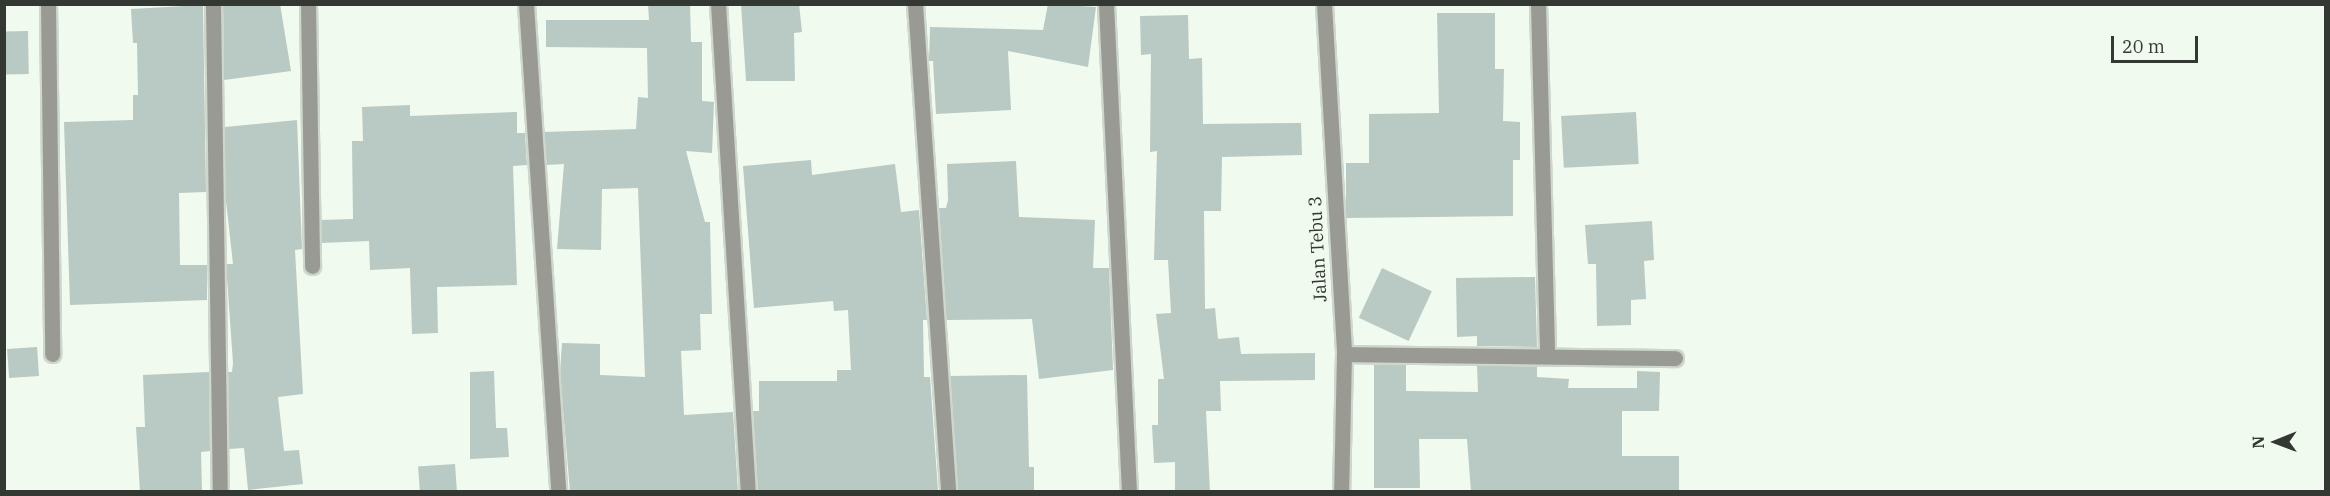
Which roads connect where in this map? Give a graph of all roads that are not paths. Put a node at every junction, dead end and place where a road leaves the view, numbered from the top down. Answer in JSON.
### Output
{"nodes":[{"id":1,"x":48,"y":4,"type":"edge"},
{"id":2,"x":213,"y":4,"type":"edge"},
{"id":3,"x":308,"y":4,"type":"edge"},
{"id":4,"x":526,"y":4,"type":"edge"},
{"id":5,"x":718,"y":4,"type":"edge"},
{"id":6,"x":915,"y":4,"type":"edge"},
{"id":7,"x":1106,"y":4,"type":"edge"},
{"id":8,"x":1324,"y":4,"type":"edge"},
{"id":9,"x":1538,"y":4,"type":"edge"},
{"id":10,"x":312,"y":266,"type":"dead end"},
{"id":11,"x":52,"y":354,"type":"dead end"},
{"id":12,"x":1344,"y":354,"type":"junction"},
{"id":13,"x":1547,"y":356,"type":"junction"},
{"id":14,"x":1675,"y":358,"type":"dead end"},
{"id":15,"x":220,"y":492,"type":"edge"},
{"id":16,"x":558,"y":492,"type":"edge"},
{"id":17,"x":748,"y":492,"type":"edge"},
{"id":18,"x":948,"y":492,"type":"edge"},
{"id":19,"x":1129,"y":492,"type":"edge"},
{"id":20,"x":1341,"y":492,"type":"edge"}],
"edges":[{"from":1,"to":11,"type":"street"},
{"from":2,"to":15,"type":"street"},
{"from":3,"to":10,"type":"street"},
{"from":4,"to":16,"type":"street"},
{"from":5,"to":17,"type":"street"},
{"from":6,"to":18,"type":"street"},
{"from":7,"to":19,"type":"street"},
{"from":8,"to":12,"type":"street","name":"Jalan Tebu 3"},
{"from":9,"to":13,"type":"street"},
{"from":12,"to":13,"type":"street"},
{"from":12,"to":20,"type":"street","name":"Jalan Tebu 3"},
{"from":13,"to":14,"type":"street"}]}
